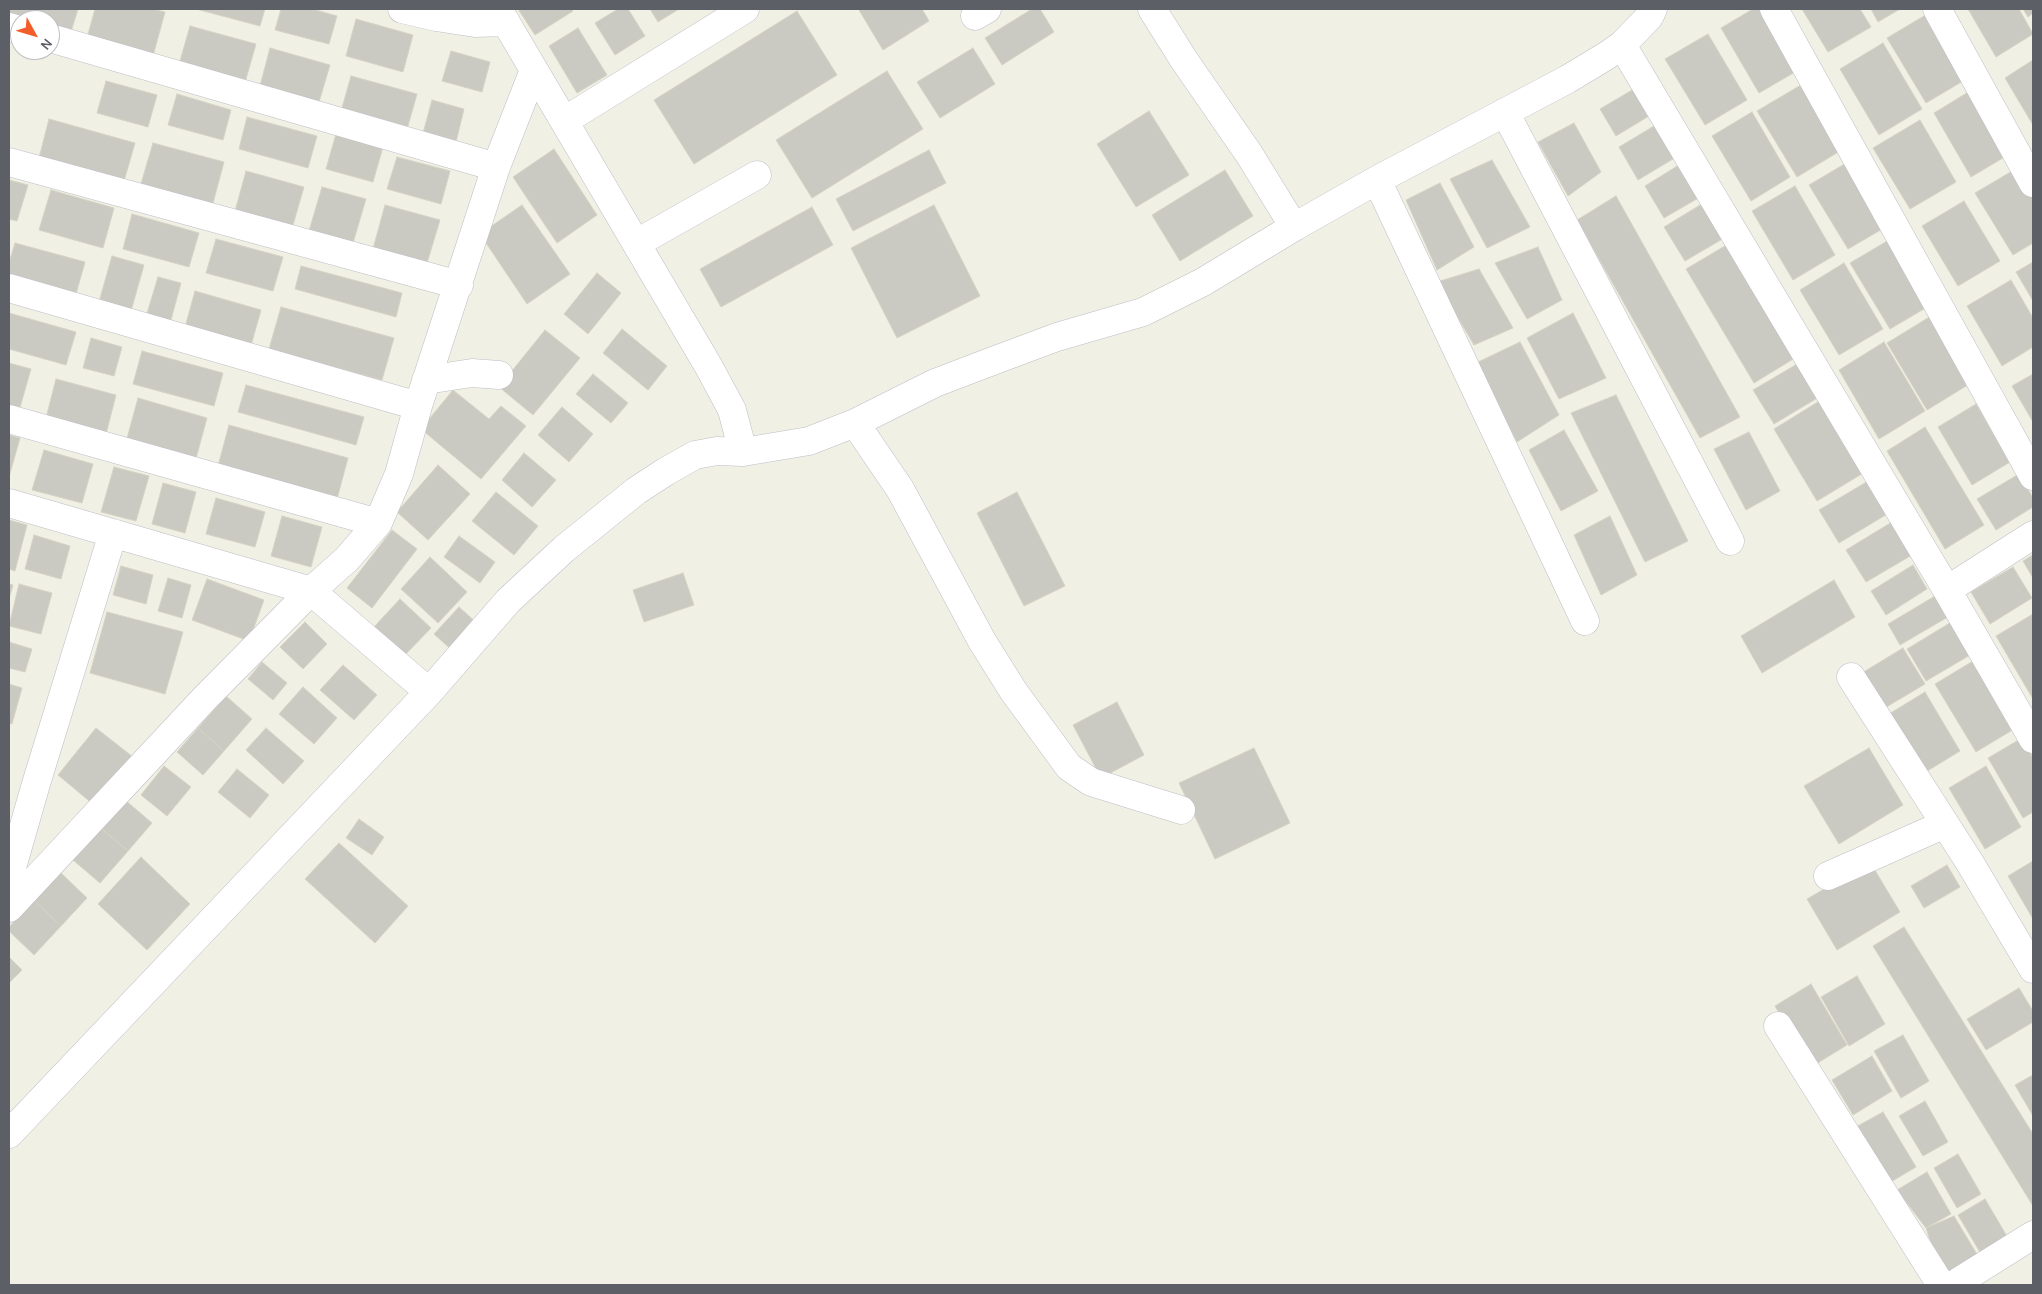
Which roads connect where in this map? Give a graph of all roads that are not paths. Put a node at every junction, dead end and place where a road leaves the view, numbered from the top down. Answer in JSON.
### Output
{"nodes":[{"id":1,"x":402,"y":9,"type":"edge"},
{"id":2,"x":745,"y":9,"type":"edge"},
{"id":3,"x":1152,"y":9,"type":"edge"},
{"id":4,"x":1653,"y":9,"type":"edge"},
{"id":5,"x":1774,"y":9,"type":"edge"},
{"id":6,"x":1937,"y":9,"type":"edge"},
{"id":7,"x":502,"y":16,"type":"edge"},
{"id":8,"x":60,"y":41,"type":"edge"},
{"id":9,"x":1622,"y":45,"type":"junction"},
{"id":10,"x":534,"y":70,"type":"junction"},
{"id":11,"x":1505,"y":112,"type":"junction"},
{"id":12,"x":564,"y":121,"type":"junction"},
{"id":13,"x":9,"y":162,"type":"edge"},
{"id":14,"x":496,"y":167,"type":"junction"},
{"id":15,"x":757,"y":175,"type":"dead end"},
{"id":16,"x":1377,"y":180,"type":"junction"},
{"id":17,"x":2033,"y":183,"type":"edge"},
{"id":18,"x":1294,"y":227,"type":"junction"},
{"id":19,"x":637,"y":243,"type":"junction"},
{"id":20,"x":459,"y":285,"type":"junction"},
{"id":21,"x":9,"y":288,"type":"edge"},
{"id":22,"x":499,"y":375,"type":"dead end"},
{"id":23,"x":426,"y":380,"type":"junction"},
{"id":24,"x":418,"y":406,"type":"junction"},
{"id":25,"x":9,"y":420,"type":"edge"},
{"id":26,"x":855,"y":423,"type":"junction"},
{"id":27,"x":743,"y":452,"type":"junction"},
{"id":28,"x":2033,"y":476,"type":"edge"},
{"id":29,"x":9,"y":503,"type":"edge"},
{"id":30,"x":378,"y":522,"type":"junction"},
{"id":31,"x":113,"y":533,"type":"junction"},
{"id":32,"x":2033,"y":535,"type":"edge"},
{"id":33,"x":1730,"y":541,"type":"dead end"},
{"id":34,"x":1947,"y":590,"type":"junction"},
{"id":35,"x":311,"y":591,"type":"junction"},
{"id":36,"x":1585,"y":621,"type":"dead end"},
{"id":37,"x":1851,"y":677,"type":"dead end"},
{"id":38,"x":429,"y":692,"type":"junction"},
{"id":39,"x":2033,"y":739,"type":"edge"},
{"id":40,"x":1181,"y":810,"type":"dead end"},
{"id":41,"x":1945,"y":824,"type":"junction"},
{"id":42,"x":1828,"y":876,"type":"dead end"},
{"id":43,"x":9,"y":878,"type":"edge"},
{"id":44,"x":9,"y":908,"type":"edge"},
{"id":45,"x":2033,"y":968,"type":"edge"},
{"id":46,"x":1778,"y":1026,"type":"dead end"},
{"id":47,"x":9,"y":1134,"type":"edge"},
{"id":48,"x":2033,"y":1235,"type":"edge"},
{"id":49,"x":1941,"y":1285,"type":"edge"},
{"id":50,"x":1954,"y":1285,"type":"edge"}],
"edges":[{"from":1,"to":7,"type":"street"},
{"from":2,"to":12,"type":"street"},
{"from":3,"to":18,"type":"street"},
{"from":4,"to":9,"type":"street"},
{"from":5,"to":28,"type":"street"},
{"from":6,"to":17,"type":"street"},
{"from":7,"to":10,"type":"street"},
{"from":8,"to":14,"type":"street"},
{"from":9,"to":11,"type":"street"},
{"from":9,"to":34,"type":"street"},
{"from":10,"to":12,"type":"street"},
{"from":10,"to":14,"type":"street"},
{"from":11,"to":16,"type":"street"},
{"from":11,"to":33,"type":"street"},
{"from":12,"to":19,"type":"street"},
{"from":13,"to":20,"type":"street"},
{"from":14,"to":20,"type":"street"},
{"from":15,"to":19,"type":"street"},
{"from":16,"to":18,"type":"street"},
{"from":16,"to":36,"type":"street"},
{"from":18,"to":26,"type":"street"},
{"from":19,"to":27,"type":"street"},
{"from":20,"to":23,"type":"street"},
{"from":21,"to":24,"type":"street"},
{"from":22,"to":23,"type":"street"},
{"from":23,"to":24,"type":"street"},
{"from":24,"to":30,"type":"street"},
{"from":25,"to":30,"type":"street"},
{"from":26,"to":27,"type":"street"},
{"from":26,"to":40,"type":"street"},
{"from":27,"to":38,"type":"street"},
{"from":29,"to":31,"type":"street"},
{"from":30,"to":35,"type":"street"},
{"from":31,"to":35,"type":"street"},
{"from":31,"to":43,"type":"street"},
{"from":32,"to":34,"type":"street"},
{"from":34,"to":39,"type":"street"},
{"from":35,"to":38,"type":"street"},
{"from":35,"to":44,"type":"street"},
{"from":37,"to":41,"type":"street"},
{"from":38,"to":47,"type":"street"},
{"from":41,"to":42,"type":"street"},
{"from":41,"to":45,"type":"street"},
{"from":46,"to":49,"type":"street"},
{"from":48,"to":50,"type":"street"}]}
